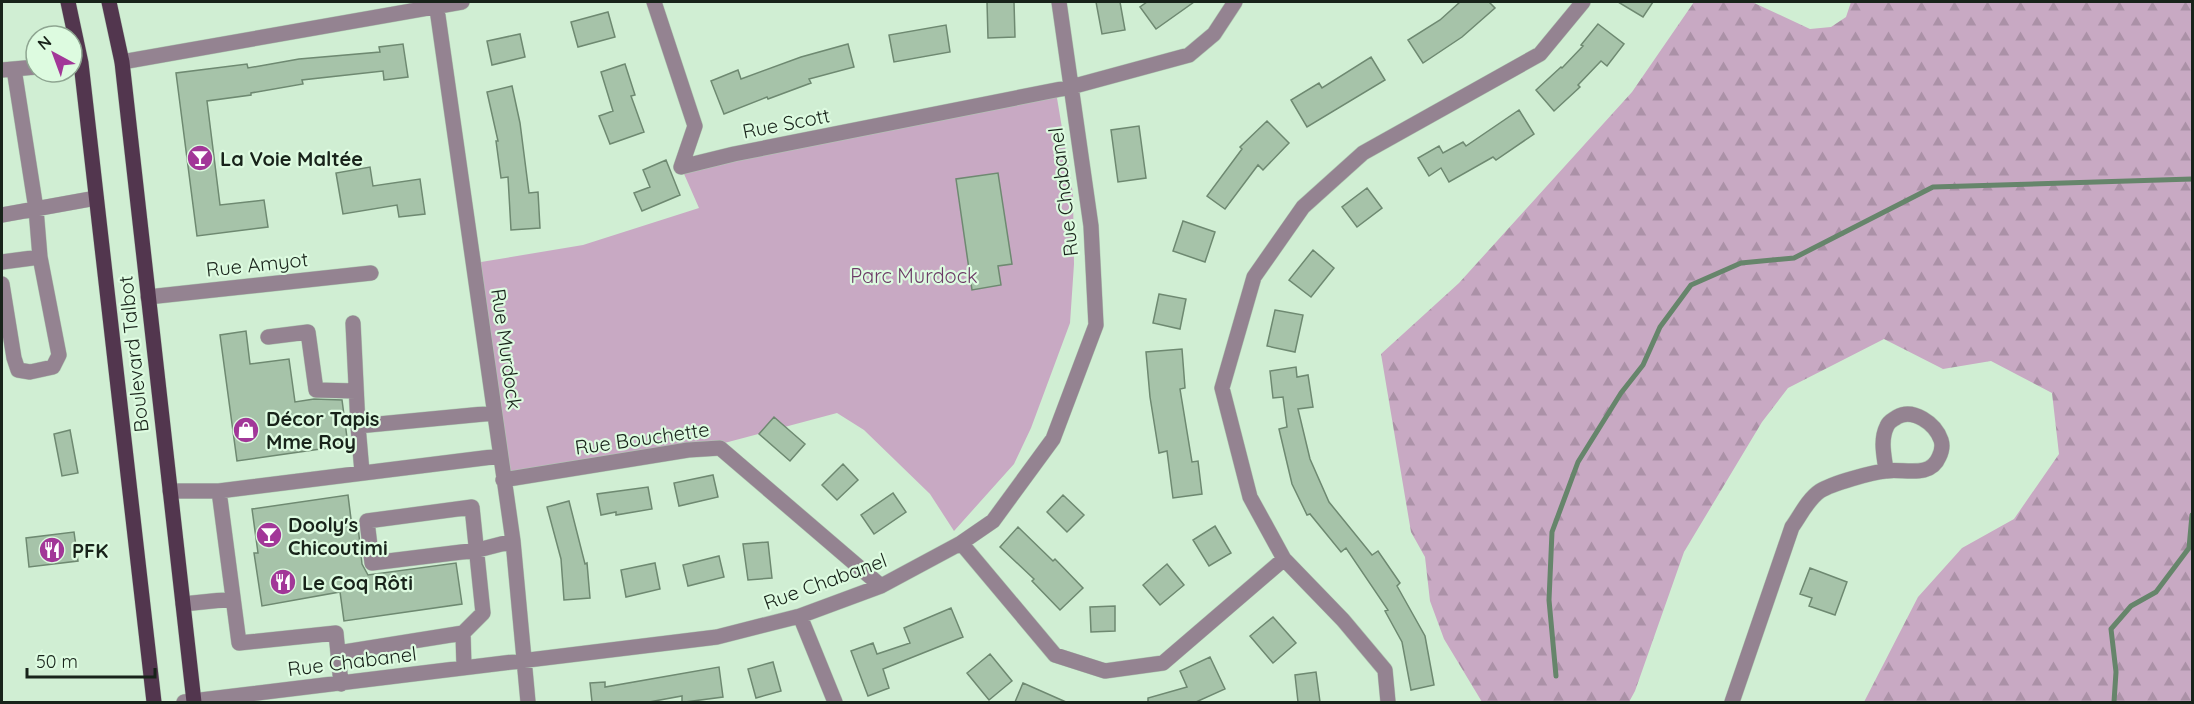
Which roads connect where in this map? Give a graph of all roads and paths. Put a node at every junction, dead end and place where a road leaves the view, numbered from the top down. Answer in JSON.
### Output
{"nodes":[{"id":1,"x":68,"y":2,"type":"edge"},
{"id":2,"x":109,"y":2,"type":"edge"},
{"id":3,"x":462,"y":2,"type":"edge"},
{"id":4,"x":654,"y":2,"type":"edge"},
{"id":5,"x":1059,"y":2,"type":"edge"},
{"id":6,"x":1235,"y":2,"type":"edge"},
{"id":7,"x":1583,"y":2,"type":"edge"},
{"id":8,"x":436,"y":4,"type":"edge"},
{"id":9,"x":71,"y":24,"type":"edge"},
{"id":10,"x":123,"y":62,"type":"junction"},
{"id":11,"x":24,"y":68,"type":"edge"},
{"id":12,"x":8,"y":70,"type":"edge"},
{"id":13,"x":79,"y":84,"type":"edge"},
{"id":14,"x":1071,"y":87,"type":"junction"},
{"id":15,"x":96,"y":198,"type":"junction"},
{"id":16,"x":36,"y":209,"type":"junction"},
{"id":17,"x":2,"y":214,"type":"edge"},
{"id":18,"x":40,"y":257,"type":"junction"},
{"id":19,"x":2,"y":262,"type":"edge"},
{"id":20,"x":371,"y":273,"type":"dead end"},
{"id":21,"x":2,"y":284,"type":"edge"},
{"id":22,"x":148,"y":297,"type":"junction"},
{"id":23,"x":353,"y":323,"type":"dead end"},
{"id":24,"x":268,"y":337,"type":"dead end"},
{"id":25,"x":356,"y":391,"type":"junction"},
{"id":26,"x":494,"y":413,"type":"junction"},
{"id":27,"x":358,"y":426,"type":"junction"},
{"id":28,"x":500,"y":456,"type":"junction"},
{"id":29,"x":1886,"y":470,"type":"junction"},
{"id":30,"x":362,"y":472,"type":"junction"},
{"id":31,"x":503,"y":480,"type":"junction"},
{"id":32,"x":170,"y":491,"type":"junction"},
{"id":33,"x":219,"y":491,"type":"junction"},
{"id":34,"x":513,"y":541,"type":"junction"},
{"id":35,"x":961,"y":543,"type":"junction"},
{"id":36,"x":478,"y":550,"type":"junction"},
{"id":37,"x":1284,"y":559,"type":"junction"},
{"id":38,"x":881,"y":586,"type":"junction"},
{"id":39,"x":232,"y":599,"type":"junction"},
{"id":40,"x":183,"y":604,"type":"junction"},
{"id":41,"x":800,"y":616,"type":"junction"},
{"id":42,"x":463,"y":633,"type":"junction"},
{"id":43,"x":338,"y":653,"type":"junction"},
{"id":44,"x":524,"y":660,"type":"junction"},
{"id":45,"x":464,"y":667,"type":"junction"},
{"id":46,"x":341,"y":684,"type":"junction"},
{"id":47,"x":154,"y":702,"type":"edge"},
{"id":48,"x":191,"y":702,"type":"edge"},
{"id":49,"x":528,"y":702,"type":"edge"},
{"id":50,"x":835,"y":702,"type":"edge"},
{"id":51,"x":1388,"y":702,"type":"edge"},
{"id":52,"x":1732,"y":702,"type":"edge"}],
"edges":[{"from":1,"to":9,"type":"main road","name":"Boulevard Talbot"},
{"from":2,"to":10,"type":"main road","name":"Boulevard Talbot"},
{"from":3,"to":8,"type":"street"},
{"from":4,"to":14,"type":"street","name":"Rue Scott"},
{"from":5,"to":14,"type":"street","name":"Rue Chabanel"},
{"from":6,"to":14,"type":"street"},
{"from":7,"to":37,"type":"street"},
{"from":8,"to":10,"type":"street"},
{"from":8,"to":26,"type":"street","name":"Rue Murdock"},
{"from":10,"to":22,"type":"main road","name":"Boulevard Talbot"},
{"from":11,"to":12,"type":"street"},
{"from":12,"to":16,"type":"street"},
{"from":13,"to":15,"type":"main road","name":"Boulevard Talbot"},
{"from":14,"to":35,"type":"street","name":"Rue Chabanel"},
{"from":15,"to":16,"type":"street"},
{"from":15,"to":47,"type":"main road","name":"Boulevard Talbot"},
{"from":16,"to":17,"type":"street"},
{"from":16,"to":18,"type":"street"},
{"from":18,"to":19,"type":"street"},
{"from":18,"to":21,"type":"street"},
{"from":20,"to":22,"type":"street","name":"Rue Amyot"},
{"from":22,"to":32,"type":"main road","name":"Boulevard Talbot"},
{"from":23,"to":25,"type":"street"},
{"from":24,"to":25,"type":"street"},
{"from":25,"to":27,"type":"street"},
{"from":26,"to":27,"type":"street"},
{"from":26,"to":28,"type":"street","name":"Rue Murdock"},
{"from":27,"to":30,"type":"street"},
{"from":28,"to":30,"type":"street"},
{"from":28,"to":31,"type":"street","name":"Rue Murdock"},
{"from":29,"to":29,"type":"street"},
{"from":29,"to":52,"type":"street"},
{"from":30,"to":33,"type":"street"},
{"from":31,"to":34,"type":"street","name":"Rue Murdock"},
{"from":31,"to":38,"type":"street","name":"Rue Bouchette"},
{"from":32,"to":33,"type":"street"},
{"from":32,"to":40,"type":"main road","name":"Boulevard Talbot"},
{"from":33,"to":39,"type":"street"},
{"from":34,"to":36,"type":"street"},
{"from":34,"to":44,"type":"street","name":"Rue Murdock"},
{"from":35,"to":37,"type":"street"},
{"from":35,"to":38,"type":"street","name":"Rue Chabanel"},
{"from":36,"to":36,"type":"street"},
{"from":36,"to":42,"type":"street"},
{"from":37,"to":51,"type":"street"},
{"from":38,"to":41,"type":"street","name":"Rue Chabanel"},
{"from":39,"to":40,"type":"street"},
{"from":39,"to":43,"type":"street"},
{"from":40,"to":48,"type":"main road","name":"Boulevard Talbot"},
{"from":41,"to":44,"type":"street","name":"Rue Chabanel"},
{"from":41,"to":50,"type":"street"},
{"from":42,"to":43,"type":"street"},
{"from":42,"to":45,"type":"street"},
{"from":43,"to":46,"type":"street"},
{"from":44,"to":45,"type":"street","name":"Rue Chabanel"},
{"from":44,"to":49,"type":"street","name":"Rue Murdock"},
{"from":45,"to":46,"type":"street","name":"Rue Chabanel"},
{"from":46,"to":48,"type":"street","name":"Rue Chabanel"}]}
